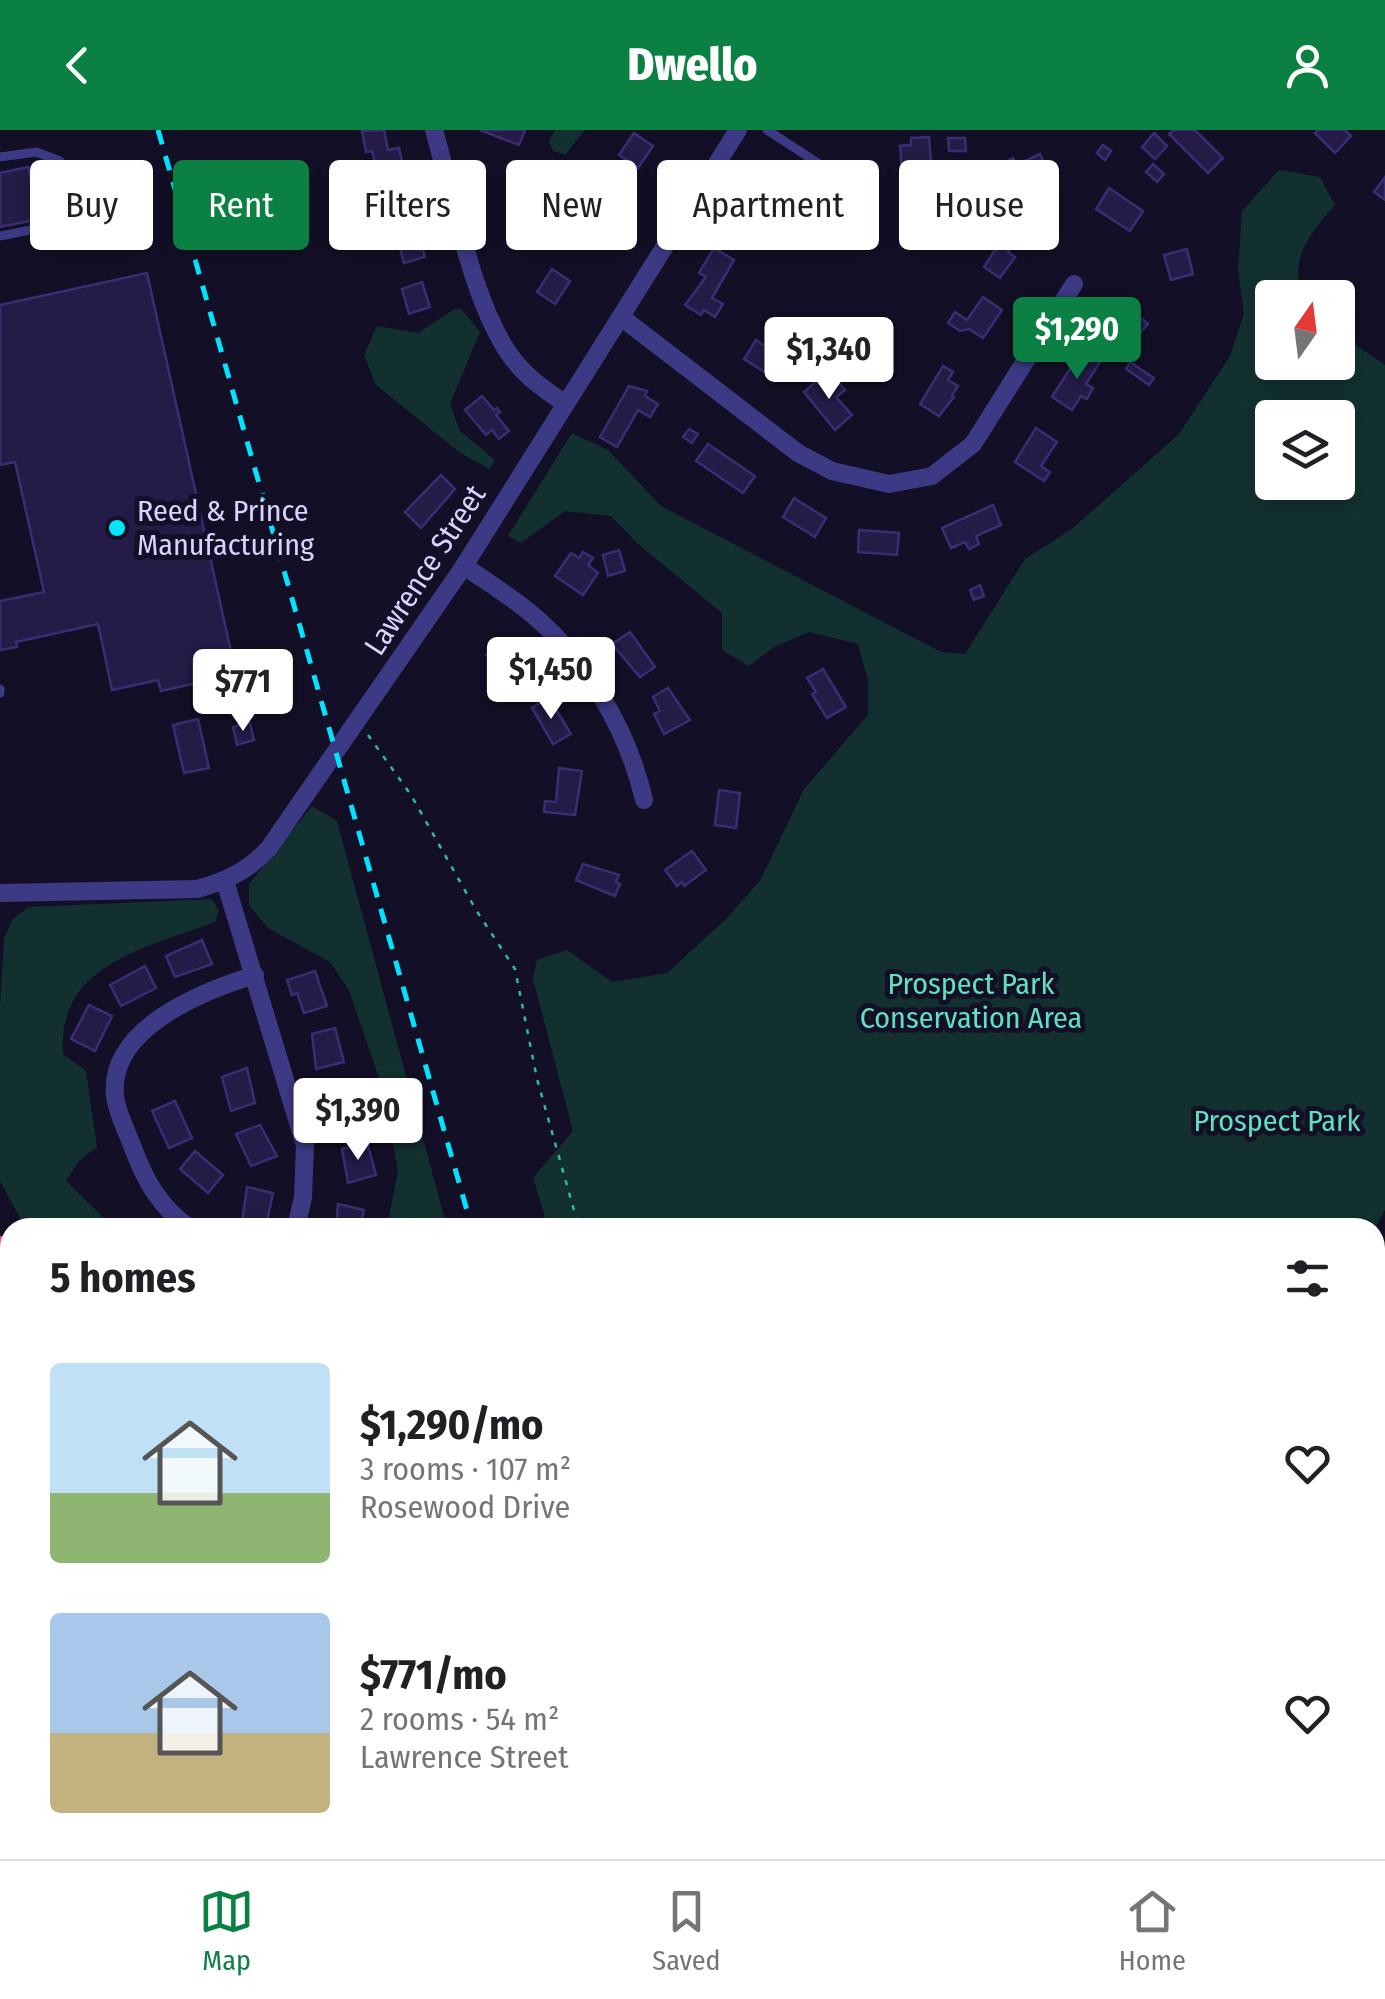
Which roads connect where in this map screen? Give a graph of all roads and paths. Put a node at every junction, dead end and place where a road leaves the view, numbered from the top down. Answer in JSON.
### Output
{"nodes":[{"id":1,"x":434,"y":130,"type":"edge"},
{"id":2,"x":738,"y":130,"type":"edge"},
{"id":3,"x":766,"y":130,"type":"edge"},
{"id":4,"x":0,"y":157,"type":"edge"},
{"id":5,"x":813,"y":160,"type":"edge"},
{"id":6,"x":0,"y":236,"type":"edge"},
{"id":7,"x":1074,"y":284,"type":"dead end"},
{"id":8,"x":621,"y":317,"type":"junction"},
{"id":9,"x":564,"y":403,"type":"junction"},
{"id":10,"x":464,"y":566,"type":"junction"},
{"id":11,"x":357,"y":721,"type":"junction"},
{"id":12,"x":644,"y":800,"type":"dead end"},
{"id":13,"x":225,"y":881,"type":"junction"},
{"id":14,"x":0,"y":893,"type":"edge"},
{"id":15,"x":256,"y":974,"type":"junction"},
{"id":16,"x":178,"y":1218,"type":"edge"},
{"id":17,"x":298,"y":1218,"type":"edge"},
{"id":18,"x":576,"y":1218,"type":"edge"}],
"edges":[{"from":1,"to":9,"type":"street"},
{"from":2,"to":8,"type":"street","name":"Lawrence Street"},
{"from":3,"to":5,"type":"lane"},
{"from":4,"to":6,"type":"lane"},
{"from":7,"to":8,"type":"street"},
{"from":8,"to":9,"type":"street","name":"Lawrence Street"},
{"from":9,"to":10,"type":"street","name":"Lawrence Street"},
{"from":10,"to":11,"type":"street","name":"Lawrence Street"},
{"from":10,"to":12,"type":"street"},
{"from":11,"to":13,"type":"street","name":"Lawrence Street"},
{"from":11,"to":18,"type":"path"},
{"from":13,"to":14,"type":"street","name":"Lawrence Street"},
{"from":13,"to":15,"type":"street"},
{"from":15,"to":16,"type":"street"},
{"from":15,"to":17,"type":"street"}]}
